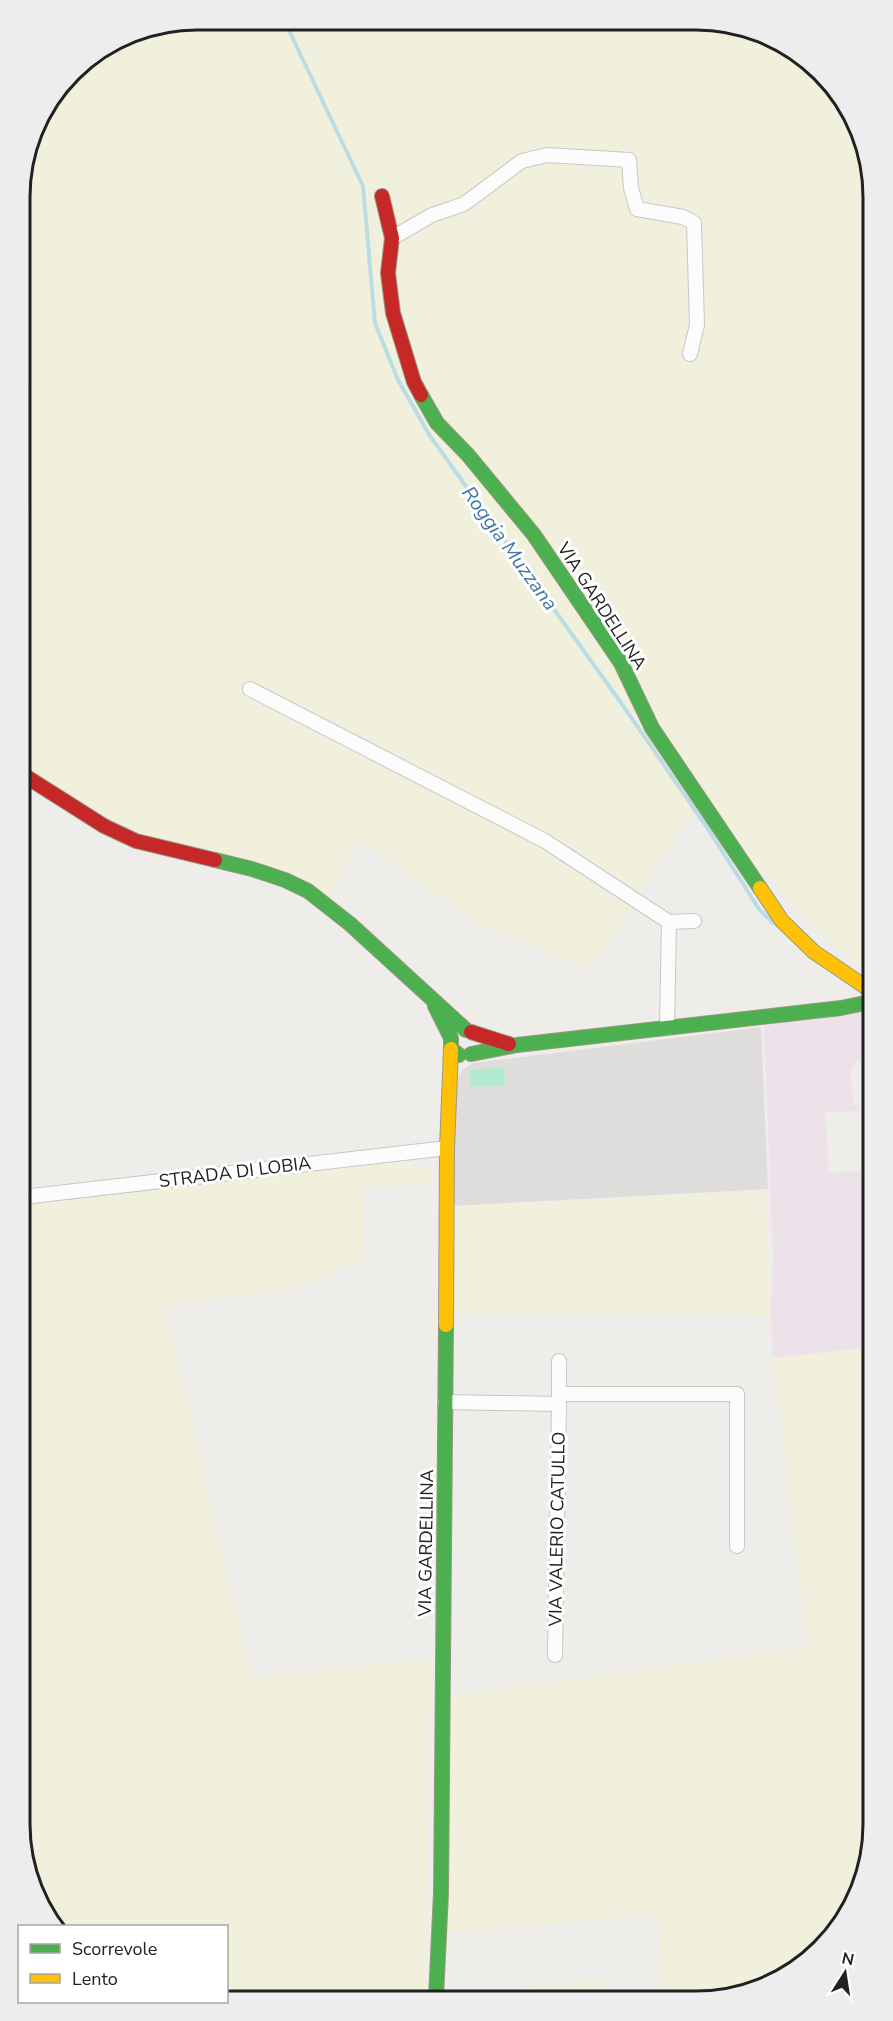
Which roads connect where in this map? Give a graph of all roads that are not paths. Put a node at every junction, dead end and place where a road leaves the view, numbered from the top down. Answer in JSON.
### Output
{"nodes":[{"id":1,"x":382,"y":196,"type":"dead end"},
{"id":2,"x":392,"y":238,"type":"junction"},
{"id":3,"x":690,"y":354,"type":"dead end"},
{"id":4,"x":250,"y":689,"type":"dead end"},
{"id":5,"x":30,"y":779,"type":"edge"},
{"id":6,"x":694,"y":921,"type":"dead end"},
{"id":7,"x":669,"y":922,"type":"junction"},
{"id":8,"x":863,"y":985,"type":"edge"},
{"id":9,"x":426,"y":992,"type":"junction"},
{"id":10,"x":863,"y":1003,"type":"edge"},
{"id":11,"x":667,"y":1028,"type":"junction"},
{"id":12,"x":469,"y":1031,"type":"junction"},
{"id":13,"x":451,"y":1043,"type":"junction"},
{"id":14,"x":517,"y":1046,"type":"junction"},
{"id":15,"x":469,"y":1055,"type":"junction"},
{"id":16,"x":448,"y":1089,"type":"junction"},
{"id":17,"x":447,"y":1148,"type":"junction"},
{"id":18,"x":30,"y":1196,"type":"edge"},
{"id":19,"x":559,"y":1361,"type":"dead end"},
{"id":20,"x":559,"y":1399,"type":"junction"},
{"id":21,"x":445,"y":1402,"type":"junction"},
{"id":22,"x":737,"y":1546,"type":"dead end"},
{"id":23,"x":555,"y":1655,"type":"dead end"},
{"id":24,"x":436,"y":1991,"type":"edge"}],
"edges":[{"from":1,"to":2,"type":"street","name":"VIA GARDELLINA"},
{"from":2,"to":3,"type":"street"},
{"from":2,"to":8,"type":"street","name":"VIA GARDELLINA"},
{"from":4,"to":7,"type":"street"},
{"from":5,"to":9,"type":"street"},
{"from":6,"to":7,"type":"street"},
{"from":7,"to":11,"type":"street"},
{"from":9,"to":12,"type":"street"},
{"from":9,"to":13,"type":"street"},
{"from":10,"to":11,"type":"street"},
{"from":11,"to":14,"type":"street"},
{"from":12,"to":13,"type":"street"},
{"from":12,"to":14,"type":"street"},
{"from":12,"to":15,"type":"street"},
{"from":13,"to":15,"type":"street"},
{"from":13,"to":16,"type":"street","name":"VIA GARDELLINA"},
{"from":14,"to":15,"type":"street"},
{"from":15,"to":16,"type":"street","name":"VIA GARDELLINA"},
{"from":16,"to":17,"type":"street","name":"VIA GARDELLINA"},
{"from":17,"to":18,"type":"street","name":"STRADA DI LOBIA"},
{"from":17,"to":21,"type":"street","name":"VIA GARDELLINA"},
{"from":19,"to":20,"type":"street","name":"VIA VALERIO CATULLO"},
{"from":20,"to":21,"type":"street"},
{"from":20,"to":22,"type":"street"},
{"from":20,"to":23,"type":"street","name":"VIA VALERIO CATULLO"},
{"from":21,"to":24,"type":"street","name":"VIA GARDELLINA"}]}
